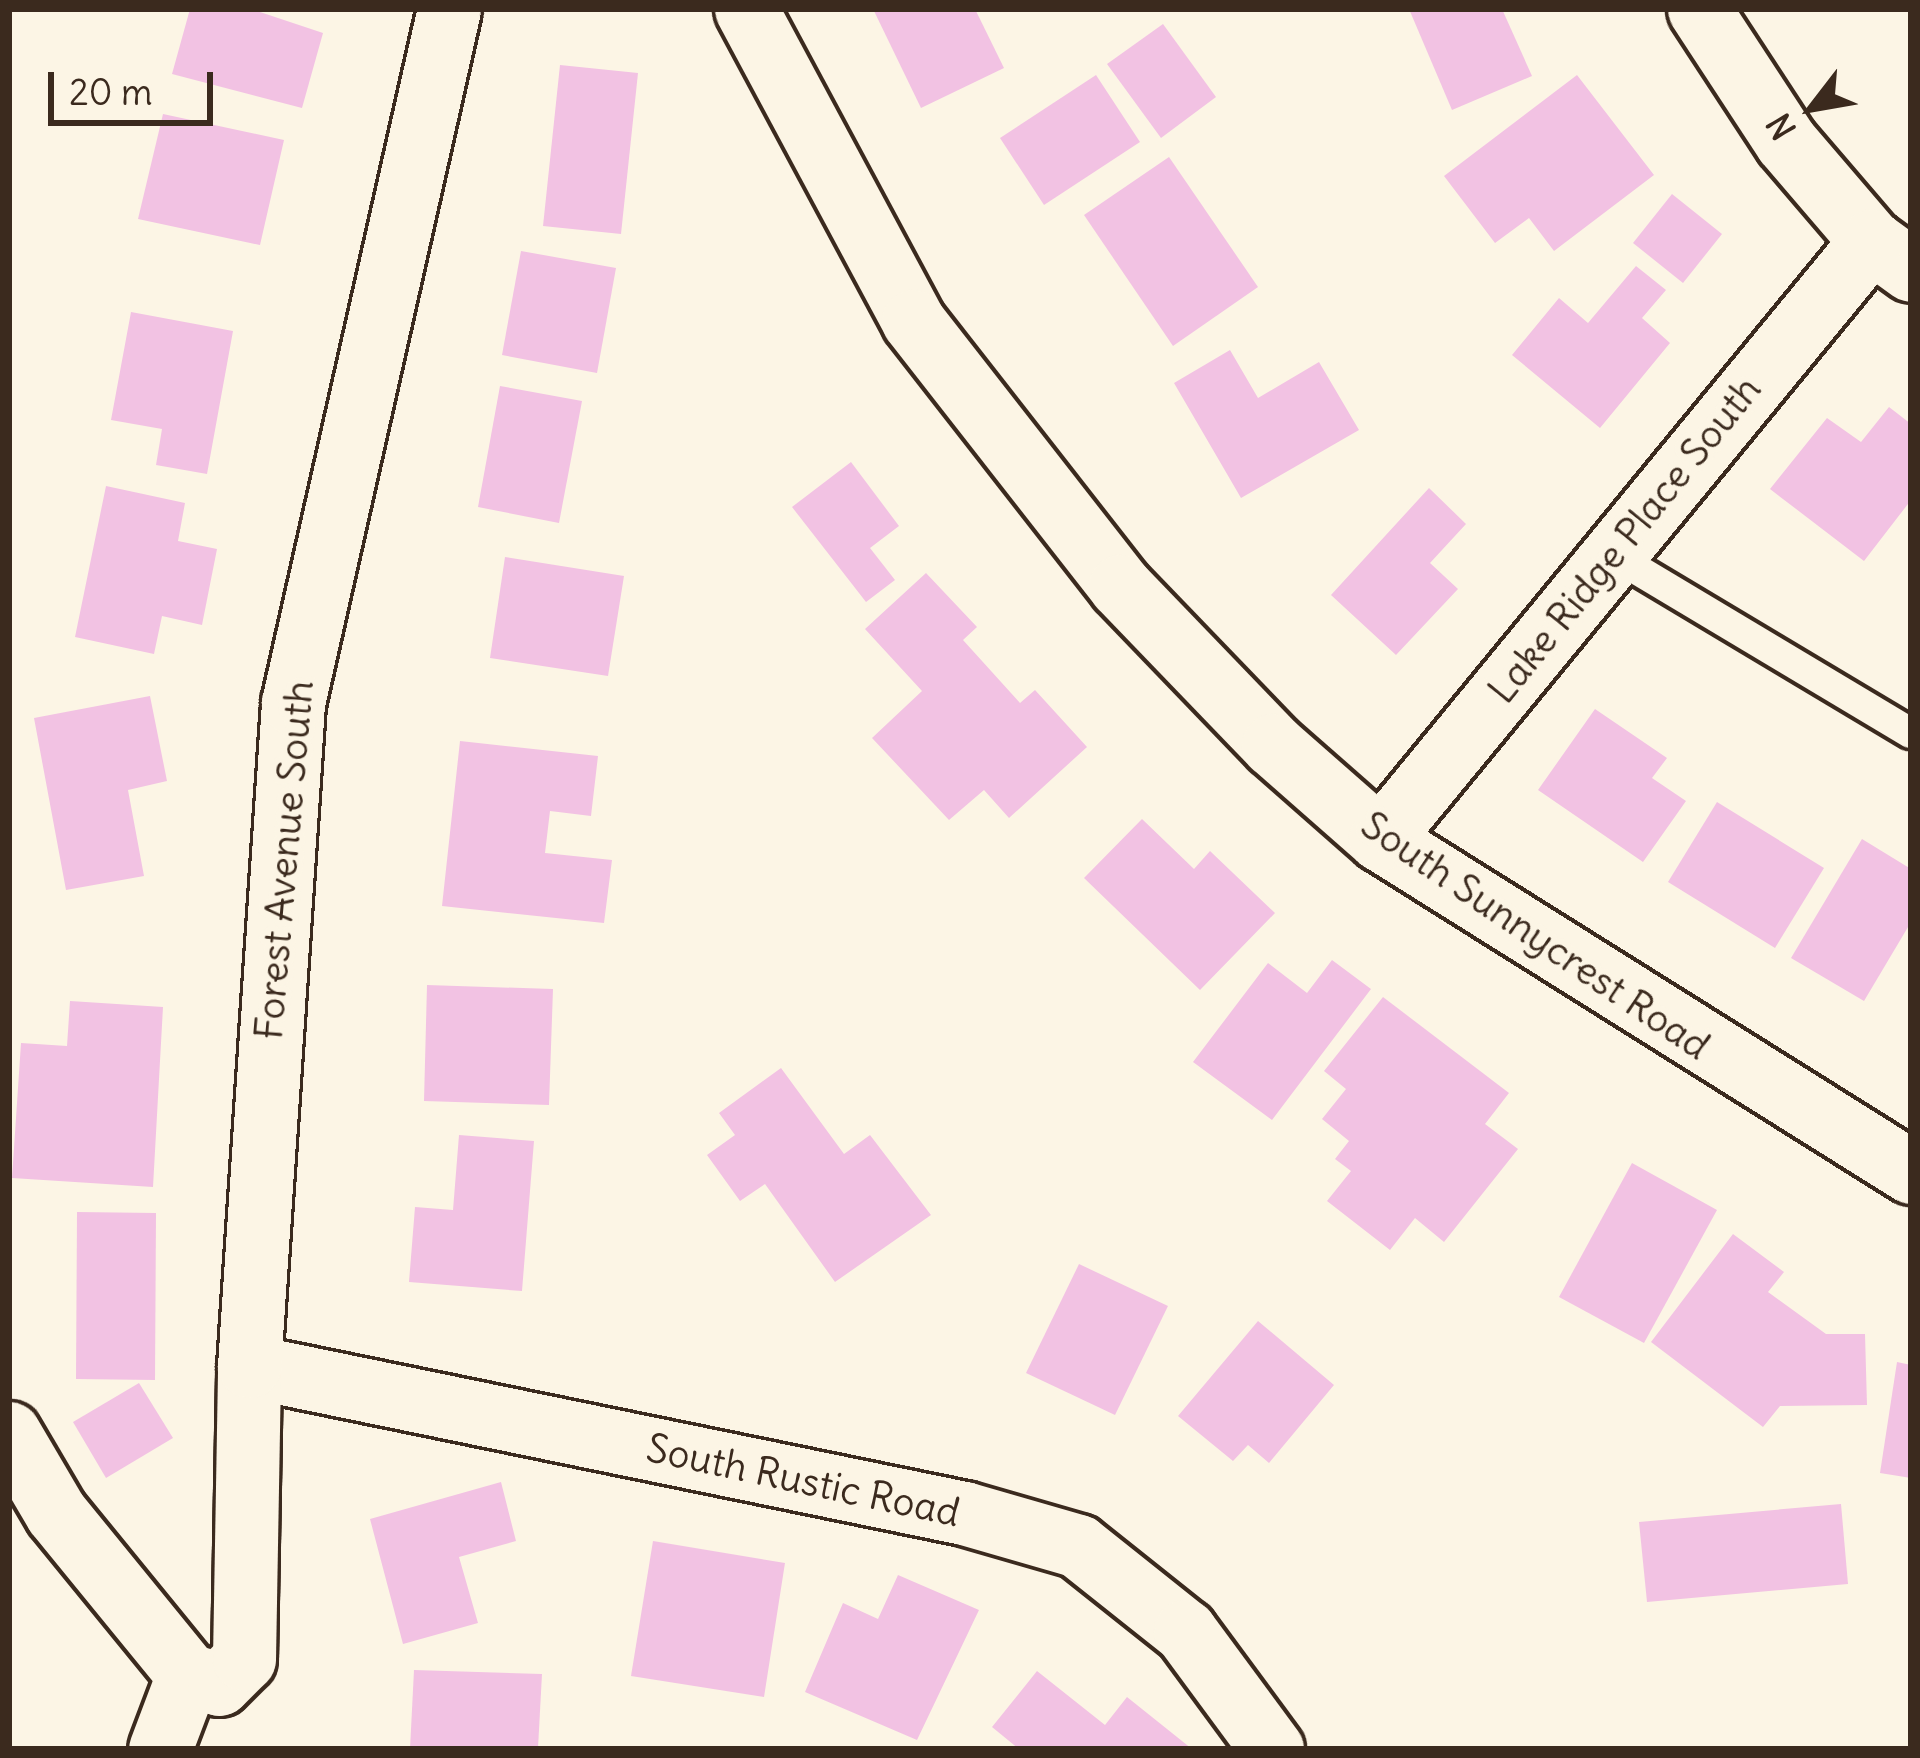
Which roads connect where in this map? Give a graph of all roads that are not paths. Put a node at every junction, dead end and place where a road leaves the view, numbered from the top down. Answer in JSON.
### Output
{"nodes":[{"id":1,"x":449,"y":9,"type":"edge"},
{"id":2,"x":746,"y":9,"type":"edge"},
{"id":3,"x":1699,"y":9,"type":"edge"},
{"id":4,"x":1891,"y":255,"type":"edge"},
{"id":5,"x":1613,"y":555,"type":"junction"},
{"id":6,"x":1911,"y":733,"type":"edge"},
{"id":7,"x":1380,"y":839,"type":"junction"},
{"id":8,"x":1911,"y":1172,"type":"edge"},
{"id":9,"x":249,"y":1366,"type":"junction"},
{"id":10,"x":9,"y":1433,"type":"edge"},
{"id":11,"x":188,"y":1675,"type":"junction"},
{"id":12,"x":160,"y":1749,"type":"edge"},
{"id":13,"x":1272,"y":1749,"type":"edge"}],
"edges":[{"from":1,"to":9,"type":"street","name":"Forest Avenue South"},
{"from":2,"to":7,"type":"street","name":"South Sunnycrest Road"},
{"from":3,"to":4,"type":"street"},
{"from":4,"to":5,"type":"street","name":"Lake Ridge Place South"},
{"from":5,"to":6,"type":"lane"},
{"from":5,"to":7,"type":"street","name":"Lake Ridge Place South"},
{"from":7,"to":8,"type":"street","name":"South Sunnycrest Road"},
{"from":9,"to":11,"type":"street","name":"Forest Avenue South"},
{"from":9,"to":13,"type":"street","name":"South Rustic Road"},
{"from":10,"to":11,"type":"street"},
{"from":11,"to":12,"type":"street"}]}
